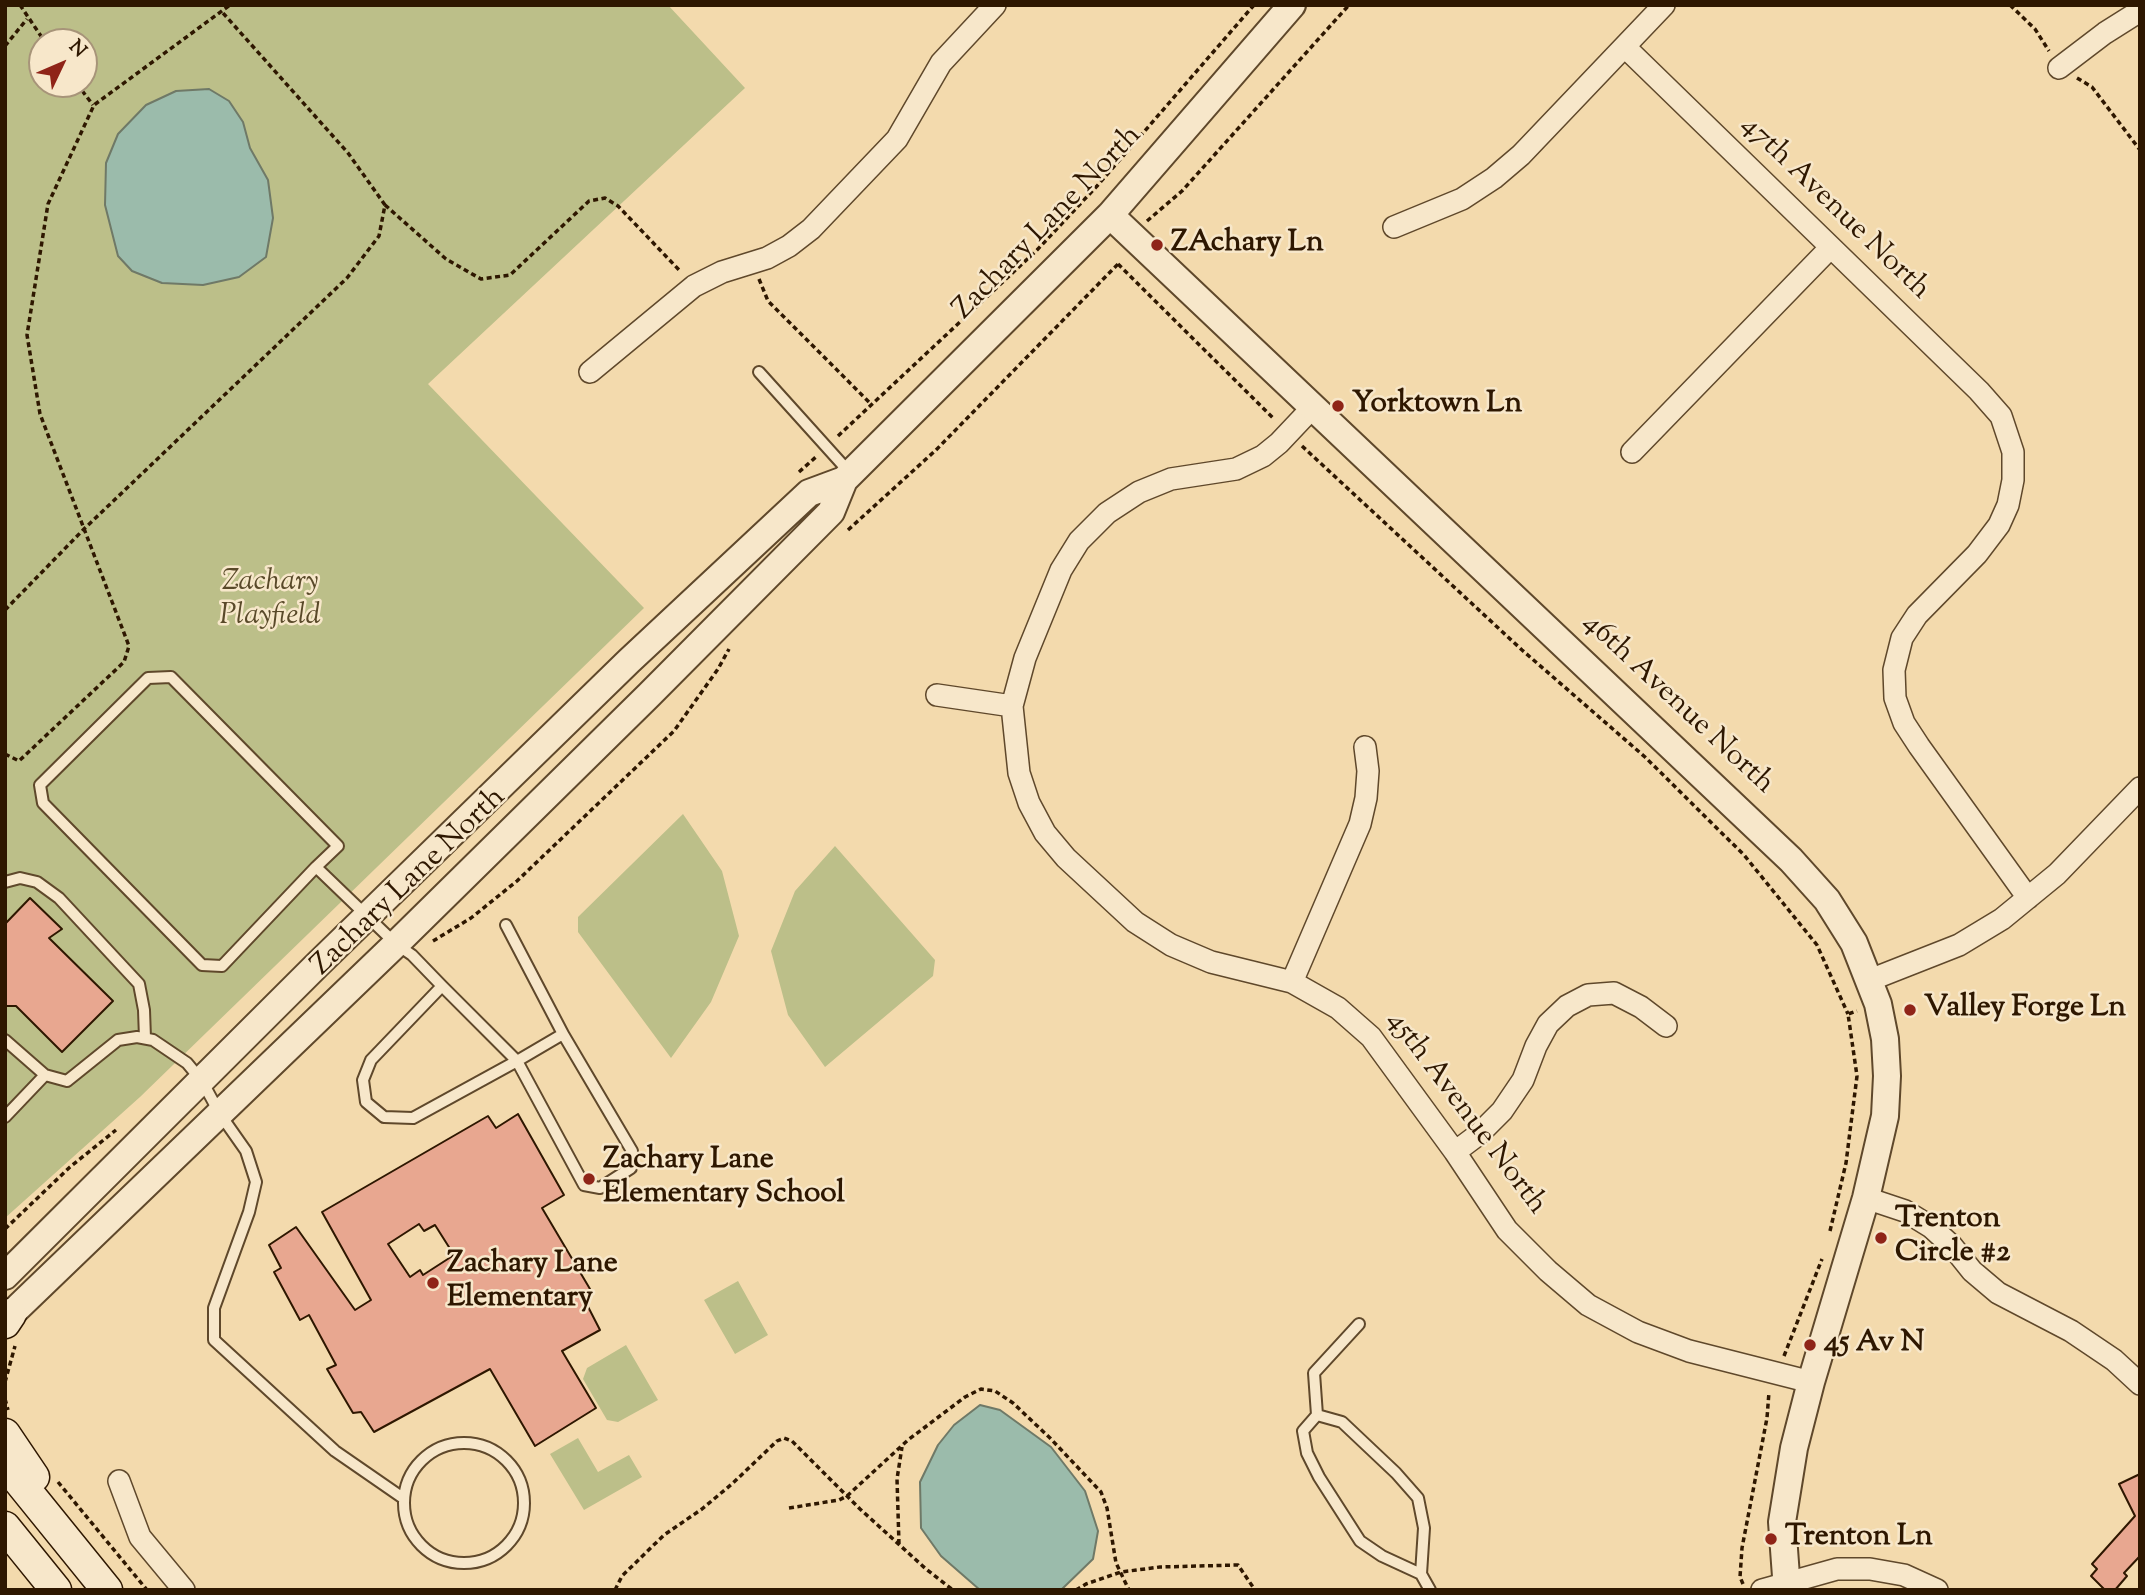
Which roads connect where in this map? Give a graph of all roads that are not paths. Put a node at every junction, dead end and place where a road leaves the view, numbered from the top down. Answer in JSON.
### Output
{"nodes":[{"id":1,"x":995,"y":5,"type":"edge"},
{"id":2,"x":1292,"y":5,"type":"edge"},
{"id":3,"x":1664,"y":5,"type":"edge"},
{"id":4,"x":2140,"y":11,"type":"edge"},
{"id":5,"x":1625,"y":47,"type":"junction"},
{"id":6,"x":2059,"y":68,"type":"dead end"},
{"id":7,"x":1110,"y":215,"type":"junction"},
{"id":8,"x":1394,"y":227,"type":"dead end"},
{"id":9,"x":1830,"y":248,"type":"junction"},
{"id":10,"x":590,"y":372,"type":"dead end"},
{"id":11,"x":759,"y":372,"type":"dead end"},
{"id":12,"x":1313,"y":407,"type":"junction"},
{"id":13,"x":1632,"y":452,"type":"dead end"},
{"id":14,"x":847,"y":476,"type":"junction"},
{"id":15,"x":937,"y":695,"type":"dead end"},
{"id":16,"x":1012,"y":706,"type":"junction"},
{"id":17,"x":1365,"y":747,"type":"dead end"},
{"id":18,"x":2140,"y":788,"type":"edge"},
{"id":19,"x":316,"y":867,"type":"junction"},
{"id":20,"x":5,"y":882,"type":"edge"},
{"id":21,"x":2028,"y":898,"type":"junction"},
{"id":22,"x":368,"y":916,"type":"junction"},
{"id":23,"x":506,"y":925,"type":"dead end"},
{"id":24,"x":396,"y":944,"type":"junction"},
{"id":25,"x":1292,"y":982,"type":"junction"},
{"id":26,"x":442,"y":986,"type":"junction"},
{"id":27,"x":1874,"y":992,"type":"junction"},
{"id":28,"x":1666,"y":1026,"type":"dead end"},
{"id":29,"x":563,"y":1034,"type":"junction"},
{"id":30,"x":145,"y":1038,"type":"junction"},
{"id":31,"x":5,"y":1040,"type":"edge"},
{"id":32,"x":517,"y":1061,"type":"junction"},
{"id":33,"x":45,"y":1075,"type":"junction"},
{"id":34,"x":202,"y":1081,"type":"junction"},
{"id":35,"x":220,"y":1114,"type":"junction"},
{"id":36,"x":5,"y":1117,"type":"edge"},
{"id":37,"x":1455,"y":1152,"type":"junction"},
{"id":38,"x":1866,"y":1198,"type":"junction"},
{"id":39,"x":5,"y":1276,"type":"edge"},
{"id":40,"x":7,"y":1319,"type":"edge"},
{"id":41,"x":1359,"y":1324,"type":"dead end"},
{"id":42,"x":1811,"y":1382,"type":"junction"},
{"id":43,"x":2140,"y":1384,"type":"edge"},
{"id":44,"x":1317,"y":1415,"type":"junction"},
{"id":45,"x":8,"y":1427,"type":"edge"},
{"id":46,"x":5,"y":1464,"type":"edge"},
{"id":47,"x":119,"y":1481,"type":"dead end"},
{"id":48,"x":403,"y":1498,"type":"junction"},
{"id":49,"x":5,"y":1527,"type":"edge"},
{"id":50,"x":83,"y":1562,"type":"junction"},
{"id":51,"x":1422,"y":1574,"type":"junction"},
{"id":52,"x":1778,"y":1587,"type":"edge"},
{"id":53,"x":56,"y":1590,"type":"edge"},
{"id":54,"x":107,"y":1590,"type":"edge"},
{"id":55,"x":184,"y":1590,"type":"edge"},
{"id":56,"x":1430,"y":1590,"type":"edge"},
{"id":57,"x":1937,"y":1590,"type":"edge"}],
"edges":[{"from":1,"to":10,"type":"street"},
{"from":2,"to":7,"type":"street","name":"Zachary Lane North"},
{"from":3,"to":5,"type":"street"},
{"from":4,"to":6,"type":"street"},
{"from":5,"to":8,"type":"street"},
{"from":5,"to":9,"type":"street","name":"47th Avenue North"},
{"from":7,"to":12,"type":"street","name":"46th Avenue North"},
{"from":7,"to":14,"type":"street","name":"Zachary Lane North"},
{"from":9,"to":13,"type":"street"},
{"from":9,"to":21,"type":"street","name":"47th Avenue North"},
{"from":11,"to":14,"type":"lane"},
{"from":12,"to":16,"type":"street"},
{"from":12,"to":27,"type":"street","name":"46th Avenue North"},
{"from":14,"to":22,"type":"street","name":"Zachary Lane North"},
{"from":14,"to":24,"type":"street","name":"Zachary Lane North"},
{"from":15,"to":16,"type":"street"},
{"from":16,"to":25,"type":"street","name":"45th Avenue North"},
{"from":17,"to":25,"type":"street"},
{"from":18,"to":21,"type":"street"},
{"from":19,"to":19,"type":"lane"},
{"from":19,"to":22,"type":"lane"},
{"from":20,"to":30,"type":"lane"},
{"from":21,"to":27,"type":"street"},
{"from":22,"to":24,"type":"lane"},
{"from":22,"to":34,"type":"street","name":"Zachary Lane North"},
{"from":23,"to":29,"type":"lane"},
{"from":24,"to":26,"type":"lane"},
{"from":24,"to":35,"type":"street","name":"Zachary Lane North"},
{"from":25,"to":37,"type":"street","name":"45th Avenue North"},
{"from":26,"to":32,"type":"lane"},
{"from":26,"to":32,"type":"lane"},
{"from":27,"to":38,"type":"street","name":"46th Avenue North"},
{"from":28,"to":37,"type":"street"},
{"from":29,"to":32,"type":"lane"},
{"from":29,"to":32,"type":"lane"},
{"from":30,"to":33,"type":"lane"},
{"from":30,"to":34,"type":"lane"},
{"from":31,"to":33,"type":"lane"},
{"from":33,"to":36,"type":"lane"},
{"from":34,"to":35,"type":"lane"},
{"from":34,"to":39,"type":"street","name":"Zachary Lane North"},
{"from":35,"to":40,"type":"street","name":"Zachary Lane North"},
{"from":35,"to":48,"type":"lane"},
{"from":37,"to":42,"type":"street","name":"45th Avenue North"},
{"from":38,"to":42,"type":"street","name":"46th Avenue North"},
{"from":38,"to":43,"type":"street"},
{"from":41,"to":44,"type":"lane"},
{"from":42,"to":52,"type":"street"},
{"from":44,"to":51,"type":"lane"},
{"from":44,"to":51,"type":"lane"},
{"from":45,"to":50,"type":"main road"},
{"from":46,"to":50,"type":"main road"},
{"from":47,"to":55,"type":"street"},
{"from":48,"to":48,"type":"lane"},
{"from":49,"to":53,"type":"main road"},
{"from":50,"to":54,"type":"main road"},
{"from":51,"to":56,"type":"lane"},
{"from":52,"to":57,"type":"street"}]}
